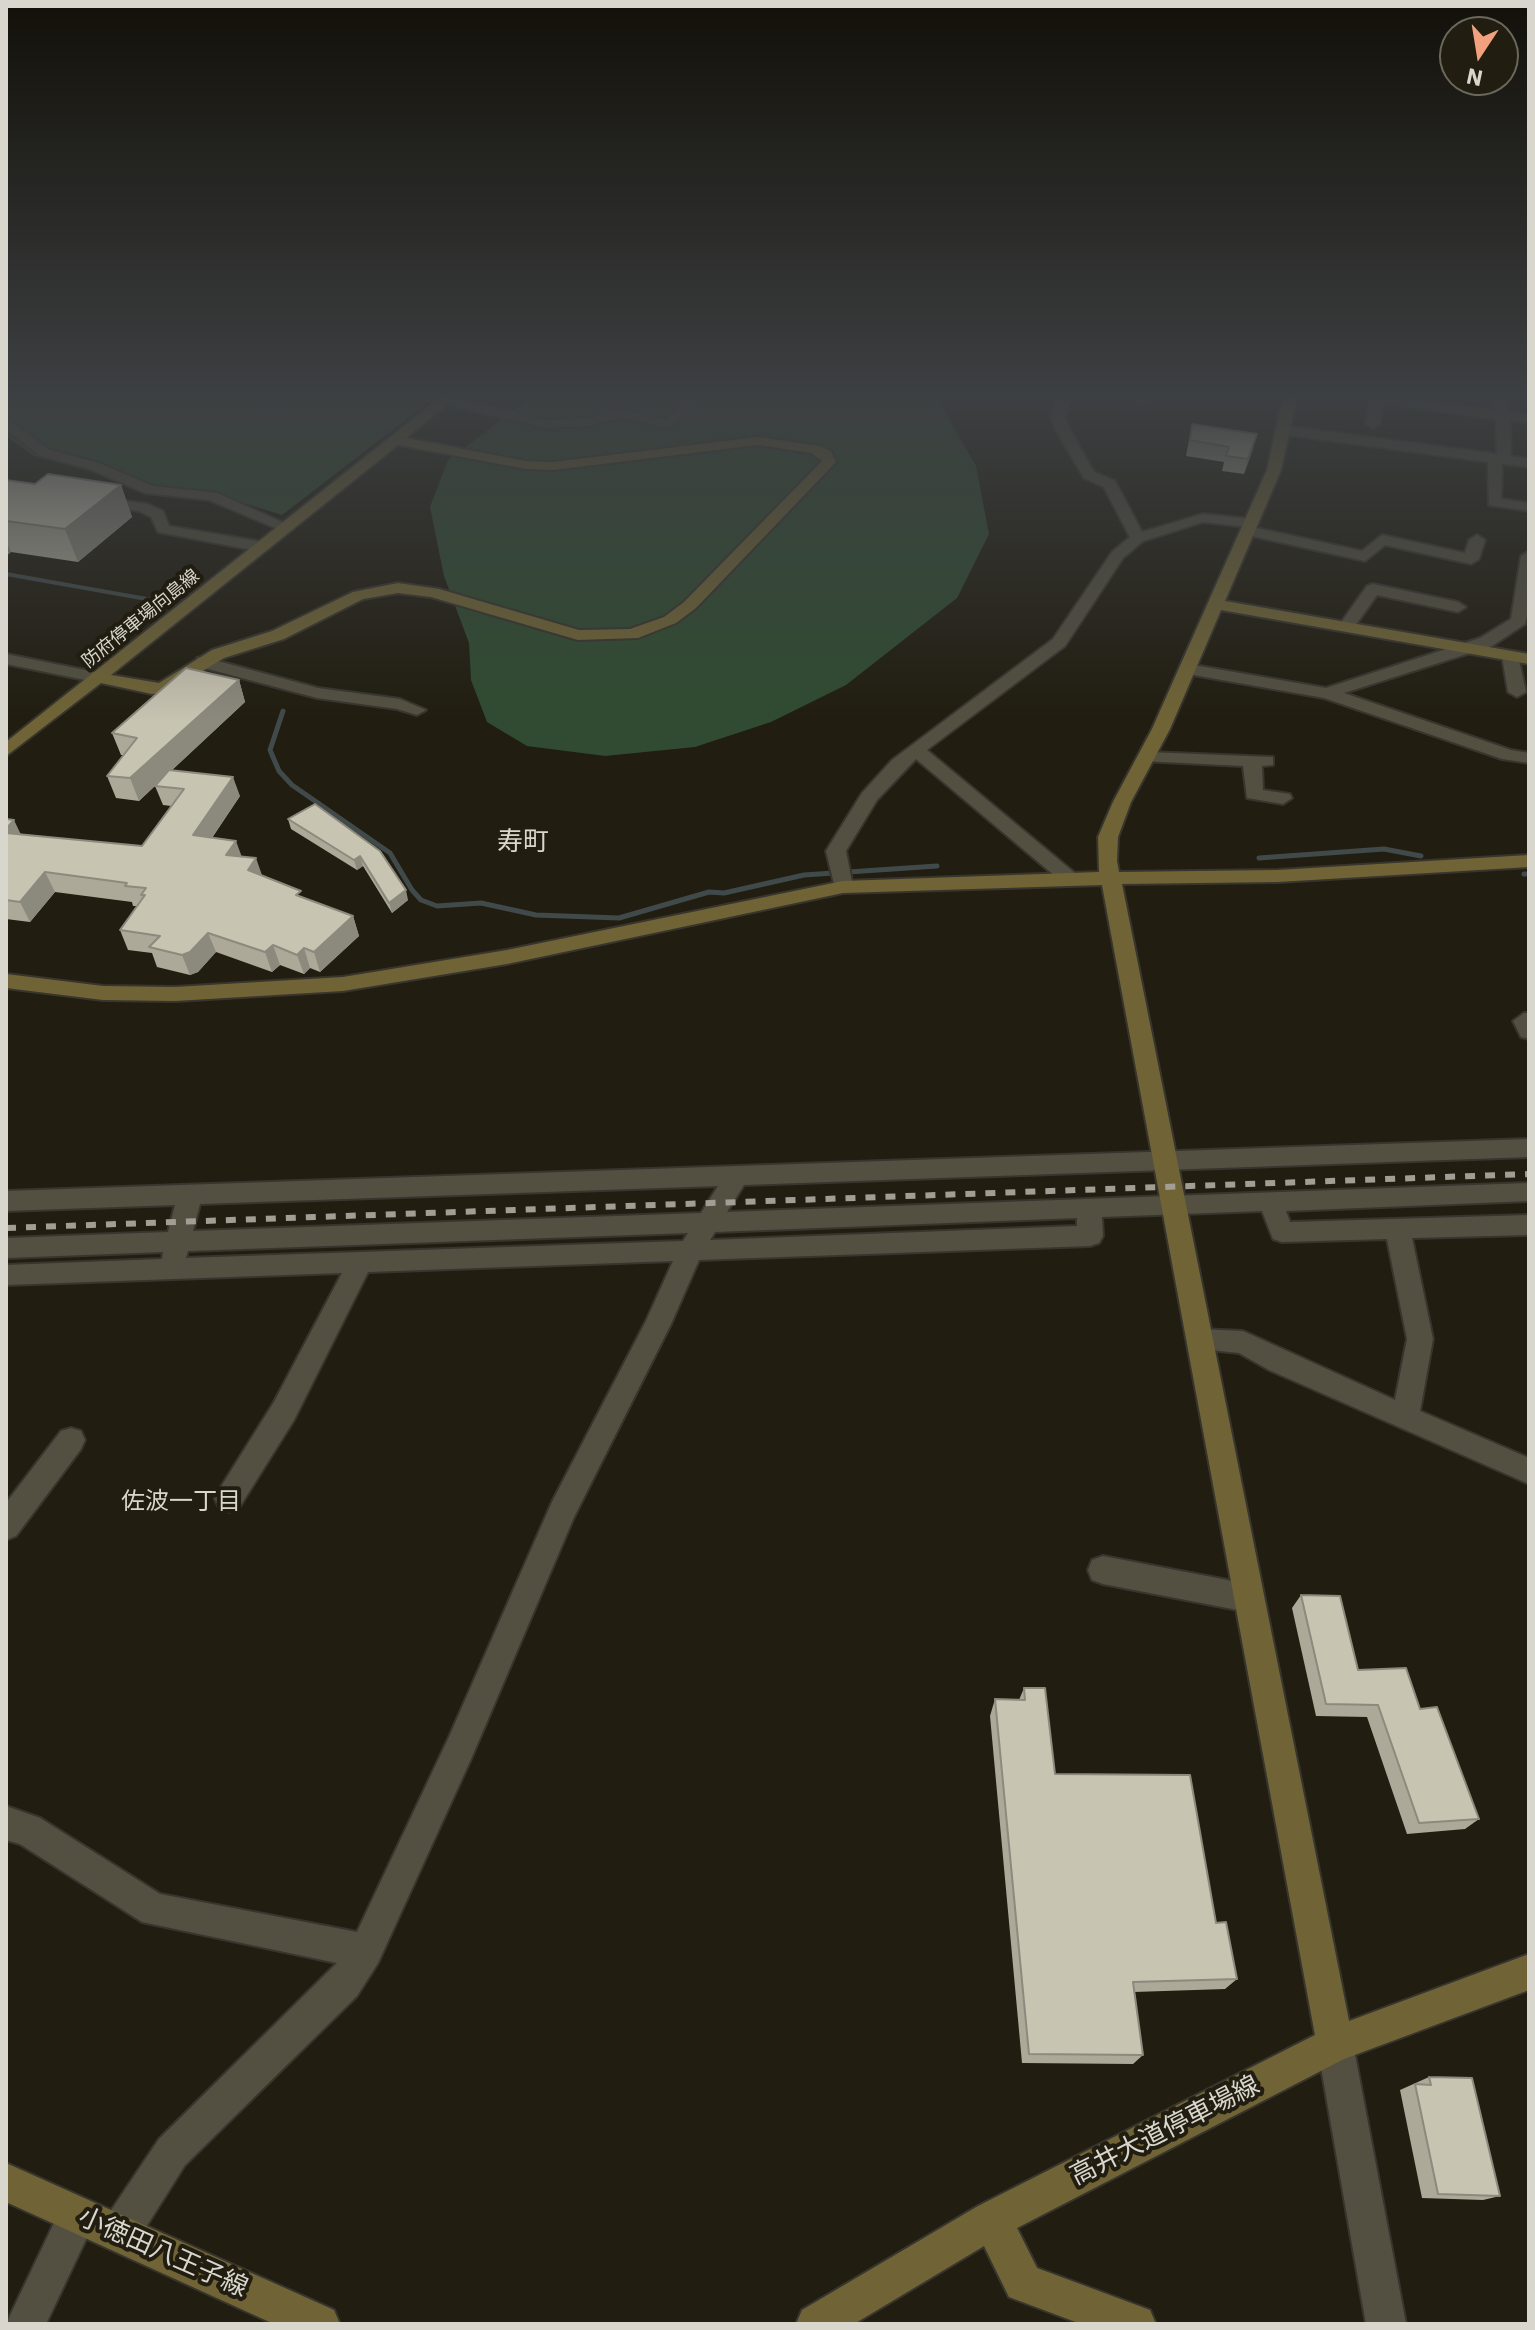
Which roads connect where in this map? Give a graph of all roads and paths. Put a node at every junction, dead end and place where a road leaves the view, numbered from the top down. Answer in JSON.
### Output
{"nodes":[{"id":1,"x":125,"y":505,"type":"edge"},
{"id":2,"x":233,"y":505,"type":"edge"},
{"id":3,"x":313,"y":505,"type":"edge"},
{"id":4,"x":787,"y":505,"type":"edge"},
{"id":5,"x":1121,"y":505,"type":"edge"},
{"id":6,"x":1259,"y":505,"type":"edge"},
{"id":7,"x":1494,"y":505,"type":"edge"},
{"id":8,"x":1529,"y":507,"type":"edge"},
{"id":9,"x":285,"y":527,"type":"junction"},
{"id":10,"x":1250,"y":527,"type":"junction"},
{"id":11,"x":1138,"y":538,"type":"junction"},
{"id":12,"x":1477,"y":540,"type":"dead end"},
{"id":13,"x":263,"y":547,"type":"junction"},
{"id":14,"x":1529,"y":556,"type":"edge"},
{"id":15,"x":1216,"y":604,"type":"junction"},
{"id":16,"x":1458,"y":607,"type":"dead end"},
{"id":17,"x":1346,"y":627,"type":"junction"},
{"id":18,"x":1467,"y":648,"type":"junction"},
{"id":19,"x":1510,"y":656,"type":"junction"},
{"id":20,"x":6,"y":659,"type":"edge"},
{"id":21,"x":1529,"y":659,"type":"edge"},
{"id":22,"x":203,"y":662,"type":"junction"},
{"id":23,"x":1188,"y":669,"type":"junction"},
{"id":24,"x":100,"y":678,"type":"junction"},
{"id":25,"x":1517,"y":692,"type":"dead end"},
{"id":26,"x":1327,"y":693,"type":"junction"},
{"id":27,"x":417,"y":710,"type":"dead end"},
{"id":28,"x":916,"y":750,"type":"junction"},
{"id":29,"x":6,"y":751,"type":"edge"},
{"id":30,"x":1148,"y":757,"type":"junction"},
{"id":31,"x":1529,"y":758,"type":"edge"},
{"id":32,"x":1283,"y":798,"type":"dead end"},
{"id":33,"x":1529,"y":861,"type":"edge"},
{"id":34,"x":1069,"y":878,"type":"junction"},
{"id":35,"x":1109,"y":880,"type":"junction"},
{"id":36,"x":843,"y":887,"type":"junction"},
{"id":37,"x":6,"y":981,"type":"edge"},
{"id":38,"x":1529,"y":1021,"type":"edge"},
{"id":39,"x":1529,"y":1031,"type":"edge"},
{"id":40,"x":1529,"y":1148,"type":"edge"},
{"id":41,"x":1167,"y":1160,"type":"junction"},
{"id":42,"x":737,"y":1175,"type":"junction"},
{"id":43,"x":1529,"y":1192,"type":"edge"},
{"id":44,"x":190,"y":1194,"type":"junction"},
{"id":45,"x":6,"y":1201,"type":"edge"},
{"id":46,"x":1270,"y":1201,"type":"junction"},
{"id":47,"x":1176,"y":1206,"type":"junction"},
{"id":48,"x":1089,"y":1209,"type":"junction"},
{"id":49,"x":709,"y":1220,"type":"junction"},
{"id":50,"x":1529,"y":1225,"type":"edge"},
{"id":51,"x":1398,"y":1231,"type":"junction"},
{"id":52,"x":178,"y":1242,"type":"junction"},
{"id":53,"x":6,"y":1248,"type":"edge"},
{"id":54,"x":691,"y":1249,"type":"junction"},
{"id":55,"x":361,"y":1262,"type":"junction"},
{"id":56,"x":171,"y":1269,"type":"junction"},
{"id":57,"x":6,"y":1275,"type":"edge"},
{"id":58,"x":1200,"y":1340,"type":"junction"},
{"id":59,"x":1406,"y":1415,"type":"junction"},
{"id":60,"x":71,"y":1440,"type":"dead end"},
{"id":61,"x":1529,"y":1471,"type":"edge"},
{"id":62,"x":229,"y":1499,"type":"dead end"},
{"id":63,"x":6,"y":1526,"type":"edge"},
{"id":64,"x":1103,"y":1570,"type":"dead end"},
{"id":65,"x":1248,"y":1598,"type":"junction"},
{"id":66,"x":6,"y":1823,"type":"edge"},
{"id":67,"x":366,"y":1951,"type":"junction"},
{"id":68,"x":1529,"y":1972,"type":"edge"},
{"id":69,"x":1335,"y":2044,"type":"junction"},
{"id":70,"x":6,"y":2182,"type":"edge"},
{"id":71,"x":78,"y":2216,"type":"junction"},
{"id":72,"x":992,"y":2220,"type":"junction"},
{"id":73,"x":120,"y":2232,"type":"junction"},
{"id":74,"x":25,"y":2324,"type":"edge"},
{"id":75,"x":320,"y":2324,"type":"edge"},
{"id":76,"x":816,"y":2324,"type":"edge"},
{"id":77,"x":1136,"y":2324,"type":"edge"},
{"id":78,"x":1386,"y":2324,"type":"edge"}],
"edges":[{"from":1,"to":13,"type":"street"},
{"from":2,"to":9,"type":"street"},
{"from":3,"to":9,"type":"street","name":"防府停車場向島線"},
{"from":4,"to":22,"type":"street"},
{"from":5,"to":11,"type":"street"},
{"from":6,"to":10,"type":"street"},
{"from":7,"to":8,"type":"street"},
{"from":9,"to":13,"type":"street","name":"防府停車場向島線"},
{"from":10,"to":11,"type":"street"},
{"from":10,"to":12,"type":"street"},
{"from":10,"to":15,"type":"street"},
{"from":11,"to":28,"type":"street"},
{"from":13,"to":24,"type":"street","name":"防府停車場向島線"},
{"from":14,"to":18,"type":"street"},
{"from":15,"to":17,"type":"street"},
{"from":15,"to":23,"type":"street"},
{"from":16,"to":17,"type":"street"},
{"from":17,"to":18,"type":"street"},
{"from":18,"to":19,"type":"street"},
{"from":18,"to":26,"type":"street"},
{"from":19,"to":21,"type":"street"},
{"from":19,"to":25,"type":"street"},
{"from":20,"to":24,"type":"street"},
{"from":22,"to":24,"type":"street"},
{"from":22,"to":27,"type":"street"},
{"from":23,"to":26,"type":"street"},
{"from":23,"to":30,"type":"street"},
{"from":24,"to":29,"type":"street","name":"防府停車場向島線"},
{"from":26,"to":31,"type":"street"},
{"from":28,"to":34,"type":"street"},
{"from":28,"to":36,"type":"street"},
{"from":30,"to":32,"type":"street"},
{"from":30,"to":35,"type":"street"},
{"from":33,"to":35,"type":"street"},
{"from":34,"to":35,"type":"street"},
{"from":34,"to":36,"type":"street"},
{"from":35,"to":41,"type":"street"},
{"from":36,"to":37,"type":"street"},
{"from":38,"to":39,"type":"street"},
{"from":40,"to":41,"type":"street"},
{"from":41,"to":42,"type":"street"},
{"from":41,"to":47,"type":"street"},
{"from":42,"to":44,"type":"street"},
{"from":42,"to":49,"type":"street"},
{"from":43,"to":46,"type":"street"},
{"from":44,"to":45,"type":"street"},
{"from":44,"to":52,"type":"street"},
{"from":46,"to":47,"type":"street"},
{"from":46,"to":51,"type":"street"},
{"from":47,"to":48,"type":"street"},
{"from":47,"to":58,"type":"street"},
{"from":48,"to":49,"type":"street"},
{"from":48,"to":54,"type":"street"},
{"from":49,"to":52,"type":"street"},
{"from":49,"to":54,"type":"street"},
{"from":50,"to":51,"type":"street"},
{"from":51,"to":59,"type":"street"},
{"from":52,"to":53,"type":"street"},
{"from":52,"to":56,"type":"street"},
{"from":54,"to":55,"type":"street"},
{"from":54,"to":67,"type":"street"},
{"from":55,"to":56,"type":"street"},
{"from":55,"to":62,"type":"street"},
{"from":56,"to":57,"type":"street"},
{"from":58,"to":59,"type":"street"},
{"from":58,"to":65,"type":"street"},
{"from":59,"to":61,"type":"street"},
{"from":60,"to":63,"type":"street"},
{"from":64,"to":65,"type":"street"},
{"from":65,"to":69,"type":"street"},
{"from":66,"to":67,"type":"street"},
{"from":67,"to":73,"type":"street"},
{"from":68,"to":69,"type":"street","name":"高井大道停車場線"},
{"from":69,"to":72,"type":"street","name":"高井大道停車場線"},
{"from":69,"to":78,"type":"street"},
{"from":70,"to":71,"type":"street","name":"小徳田八王子線"},
{"from":71,"to":73,"type":"street","name":"小徳田八王子線"},
{"from":71,"to":74,"type":"street"},
{"from":72,"to":76,"type":"street","name":"高井大道停車場線"},
{"from":72,"to":77,"type":"street"},
{"from":73,"to":75,"type":"street","name":"小徳田八王子線"}]}
